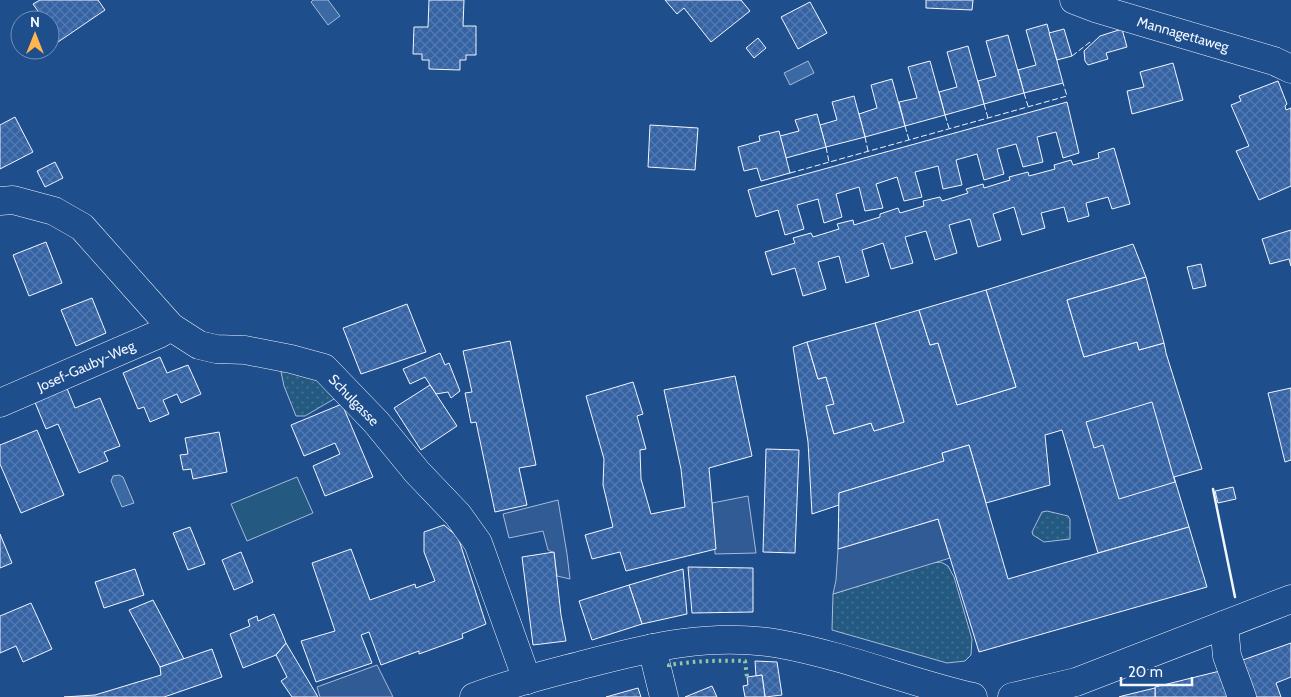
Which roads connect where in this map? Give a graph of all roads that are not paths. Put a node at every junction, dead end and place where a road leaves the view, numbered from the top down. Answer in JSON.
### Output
{"nodes":[{"id":1,"x":1074,"y":0,"type":"edge"},
{"id":2,"x":1291,"y":69,"type":"edge"},
{"id":3,"x":0,"y":201,"type":"edge"},
{"id":4,"x":171,"y":327,"type":"junction"},
{"id":5,"x":0,"y":403,"type":"edge"},
{"id":6,"x":1291,"y":599,"type":"edge"},
{"id":7,"x":1224,"y":625,"type":"junction"},
{"id":8,"x":652,"y":648,"type":"junction"},
{"id":9,"x":527,"y":680,"type":"junction"},
{"id":10,"x":474,"y":697,"type":"edge"},
{"id":11,"x":664,"y":697,"type":"edge"},
{"id":12,"x":973,"y":697,"type":"edge"},
{"id":13,"x":1012,"y":697,"type":"edge"},
{"id":14,"x":1242,"y":697,"type":"edge"}],
"edges":[{"from":1,"to":2,"type":"street","name":"Mannagettaweg"},
{"from":3,"to":4,"type":"street","name":"Schulgasse"},
{"from":4,"to":5,"type":"street","name":"Josef-Gauby-Weg"},
{"from":4,"to":9,"type":"street","name":"Schulgasse"},
{"from":6,"to":7,"type":"street"},
{"from":7,"to":13,"type":"street"},
{"from":7,"to":14,"type":"street"},
{"from":8,"to":9,"type":"street"},
{"from":8,"to":11,"type":"street"},
{"from":8,"to":12,"type":"street"},
{"from":9,"to":10,"type":"street"}]}
